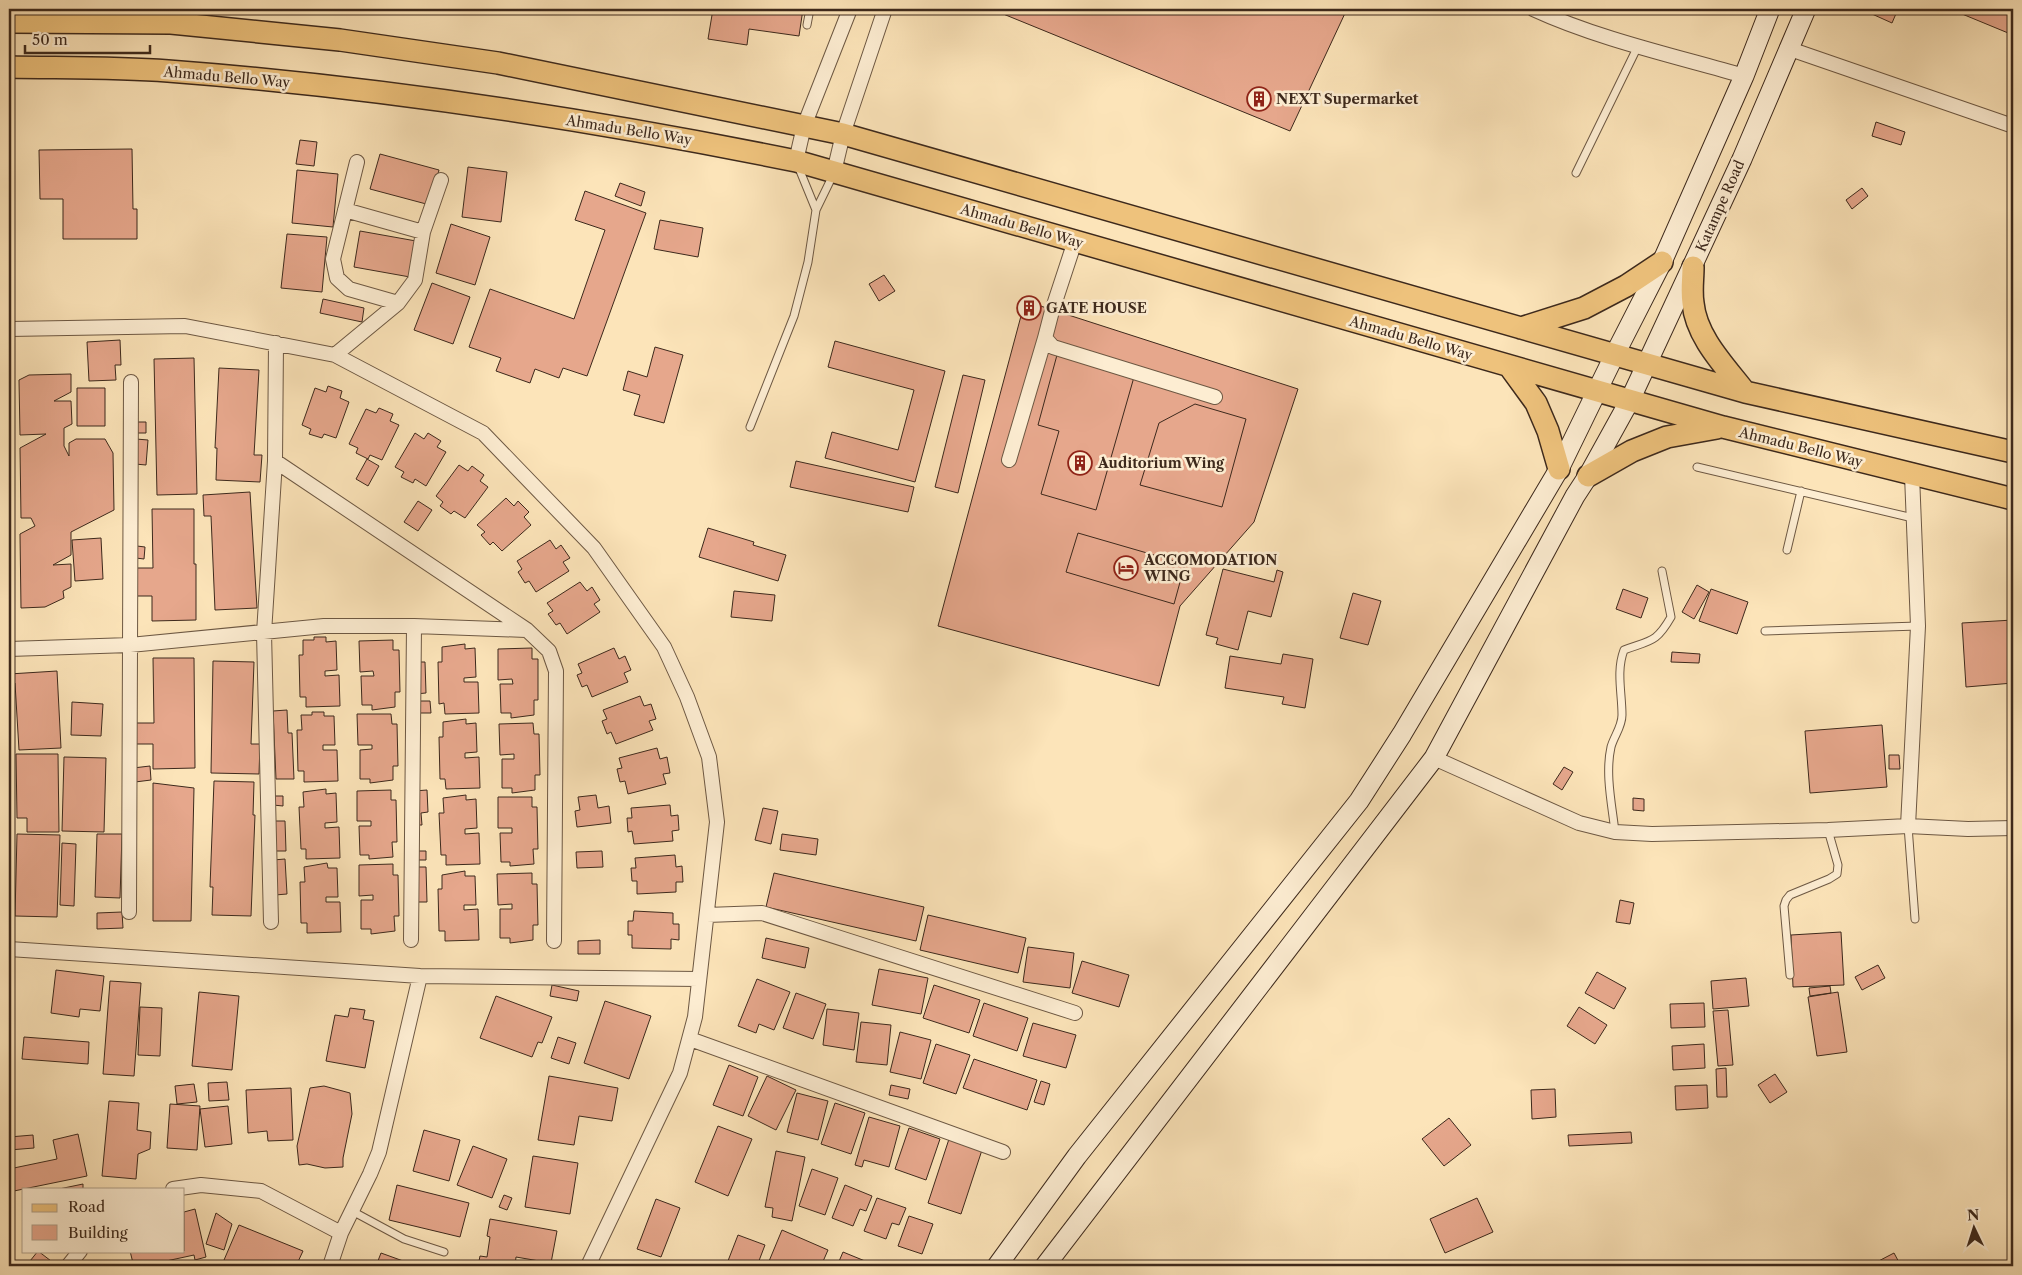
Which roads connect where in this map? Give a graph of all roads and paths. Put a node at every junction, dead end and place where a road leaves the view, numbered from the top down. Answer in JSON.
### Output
{"nodes":[{"id":1,"x":810,"y":9,"type":"edge"},
{"id":2,"x":850,"y":9,"type":"edge"},
{"id":3,"x":885,"y":9,"type":"edge"},
{"id":4,"x":1533,"y":9,"type":"edge"},
{"id":5,"x":1770,"y":9,"type":"edge"},
{"id":6,"x":1806,"y":9,"type":"edge"},
{"id":7,"x":9,"y":22,"type":"edge"},
{"id":8,"x":807,"y":25,"type":"dead end"},
{"id":9,"x":1638,"y":46,"type":"junction"},
{"id":10,"x":1787,"y":48,"type":"junction"},
{"id":11,"x":9,"y":67,"type":"edge"},
{"id":12,"x":1744,"y":76,"type":"junction"},
{"id":13,"x":804,"y":126,"type":"junction"},
{"id":14,"x":2013,"y":126,"type":"edge"},
{"id":15,"x":844,"y":134,"type":"junction"},
{"id":16,"x":796,"y":161,"type":"junction"},
{"id":17,"x":357,"y":162,"type":"dead end"},
{"id":18,"x":834,"y":172,"type":"junction"},
{"id":19,"x":1576,"y":173,"type":"dead end"},
{"id":20,"x":441,"y":180,"type":"dead end"},
{"id":21,"x":345,"y":210,"type":"junction"},
{"id":22,"x":816,"y":210,"type":"junction"},
{"id":23,"x":423,"y":232,"type":"junction"},
{"id":24,"x":1075,"y":241,"type":"junction"},
{"id":25,"x":1662,"y":262,"type":"junction"},
{"id":26,"x":1693,"y":268,"type":"junction"},
{"id":27,"x":398,"y":303,"type":"junction"},
{"id":28,"x":1520,"y":328,"type":"junction"},
{"id":29,"x":9,"y":329,"type":"edge"},
{"id":30,"x":1046,"y":338,"type":"junction"},
{"id":31,"x":276,"y":343,"type":"junction"},
{"id":32,"x":1615,"y":354,"type":"junction"},
{"id":33,"x":335,"y":355,"type":"junction"},
{"id":34,"x":1647,"y":364,"type":"junction"},
{"id":35,"x":1509,"y":366,"type":"junction"},
{"id":36,"x":130,"y":382,"type":"dead end"},
{"id":37,"x":1598,"y":391,"type":"junction"},
{"id":38,"x":1745,"y":392,"type":"junction"},
{"id":39,"x":1215,"y":397,"type":"dead end"},
{"id":40,"x":1630,"y":400,"type":"junction"},
{"id":41,"x":750,"y":427,"type":"dead end"},
{"id":42,"x":1723,"y":427,"type":"junction"},
{"id":43,"x":2013,"y":452,"type":"edge"},
{"id":44,"x":1009,"y":460,"type":"dead end"},
{"id":45,"x":275,"y":461,"type":"junction"},
{"id":46,"x":1697,"y":467,"type":"dead end"},
{"id":47,"x":1559,"y":469,"type":"junction"},
{"id":48,"x":1912,"y":475,"type":"junction"},
{"id":49,"x":1588,"y":476,"type":"junction"},
{"id":50,"x":1801,"y":491,"type":"junction"},
{"id":51,"x":2013,"y":499,"type":"edge"},
{"id":52,"x":1913,"y":518,"type":"junction"},
{"id":53,"x":1787,"y":550,"type":"dead end"},
{"id":54,"x":1662,"y":571,"type":"dead end"},
{"id":55,"x":414,"y":626,"type":"junction"},
{"id":56,"x":1918,"y":626,"type":"junction"},
{"id":57,"x":527,"y":630,"type":"junction"},
{"id":58,"x":1766,"y":631,"type":"dead end"},
{"id":59,"x":264,"y":633,"type":"junction"},
{"id":60,"x":130,"y":645,"type":"junction"},
{"id":61,"x":9,"y":649,"type":"edge"},
{"id":62,"x":1434,"y":758,"type":"junction"},
{"id":63,"x":1908,"y":826,"type":"junction"},
{"id":64,"x":2013,"y":828,"type":"edge"},
{"id":65,"x":1828,"y":830,"type":"junction"},
{"id":66,"x":1615,"y":832,"type":"junction"},
{"id":67,"x":129,"y":912,"type":"dead end"},
{"id":68,"x":706,"y":916,"type":"junction"},
{"id":69,"x":1915,"y":919,"type":"dead end"},
{"id":70,"x":270,"y":922,"type":"dead end"},
{"id":71,"x":410,"y":940,"type":"dead end"},
{"id":72,"x":554,"y":940,"type":"dead end"},
{"id":73,"x":9,"y":949,"type":"edge"},
{"id":74,"x":1790,"y":975,"type":"dead end"},
{"id":75,"x":420,"y":976,"type":"junction"},
{"id":76,"x":699,"y":979,"type":"junction"},
{"id":77,"x":1075,"y":1013,"type":"dead end"},
{"id":78,"x":690,"y":1039,"type":"junction"},
{"id":79,"x":1003,"y":1152,"type":"dead end"},
{"id":80,"x":179,"y":1188,"type":"edge"},
{"id":81,"x":352,"y":1211,"type":"junction"},
{"id":82,"x":341,"y":1232,"type":"junction"},
{"id":83,"x":79,"y":1252,"type":"edge"},
{"id":84,"x":444,"y":1252,"type":"dead end"},
{"id":85,"x":68,"y":1266,"type":"edge"},
{"id":86,"x":330,"y":1266,"type":"edge"},
{"id":87,"x":588,"y":1266,"type":"edge"},
{"id":88,"x":997,"y":1266,"type":"edge"},
{"id":89,"x":1045,"y":1266,"type":"edge"}],
"edges":[{"from":1,"to":8,"type":"lane"},
{"from":2,"to":13,"type":"street"},
{"from":3,"to":15,"type":"street"},
{"from":4,"to":9,"type":"street"},
{"from":5,"to":12,"type":"street"},
{"from":6,"to":10,"type":"street","name":"Katampe Road"},
{"from":7,"to":13,"type":"main road"},
{"from":9,"to":12,"type":"street"},
{"from":9,"to":19,"type":"lane"},
{"from":10,"to":14,"type":"street"},
{"from":10,"to":26,"type":"street","name":"Katampe Road"},
{"from":11,"to":16,"type":"main road","name":"Ahmadu Bello Way"},
{"from":12,"to":25,"type":"street"},
{"from":13,"to":15,"type":"main road"},
{"from":13,"to":16,"type":"street"},
{"from":15,"to":18,"type":"street"},
{"from":15,"to":28,"type":"main road"},
{"from":16,"to":18,"type":"main road","name":"Ahmadu Bello Way"},
{"from":16,"to":22,"type":"lane"},
{"from":17,"to":21,"type":"street"},
{"from":18,"to":22,"type":"lane"},
{"from":18,"to":24,"type":"main road","name":"Ahmadu Bello Way"},
{"from":20,"to":23,"type":"street"},
{"from":21,"to":23,"type":"street"},
{"from":21,"to":27,"type":"street"},
{"from":22,"to":41,"type":"lane"},
{"from":23,"to":27,"type":"street"},
{"from":24,"to":30,"type":"street"},
{"from":24,"to":35,"type":"main road","name":"Ahmadu Bello Way"},
{"from":25,"to":28,"type":"main road"},
{"from":25,"to":32,"type":"street"},
{"from":26,"to":34,"type":"street","name":"Katampe Road"},
{"from":26,"to":38,"type":"main road"},
{"from":27,"to":33,"type":"street"},
{"from":28,"to":32,"type":"main road"},
{"from":29,"to":31,"type":"street"},
{"from":30,"to":39,"type":"street"},
{"from":30,"to":44,"type":"street"},
{"from":31,"to":33,"type":"street"},
{"from":31,"to":45,"type":"street"},
{"from":32,"to":34,"type":"main road"},
{"from":32,"to":37,"type":"street"},
{"from":33,"to":68,"type":"street"},
{"from":34,"to":38,"type":"main road"},
{"from":34,"to":40,"type":"street","name":"Katampe Road"},
{"from":35,"to":37,"type":"main road","name":"Ahmadu Bello Way"},
{"from":35,"to":47,"type":"main road"},
{"from":36,"to":60,"type":"street"},
{"from":37,"to":40,"type":"main road","name":"Ahmadu Bello Way"},
{"from":37,"to":47,"type":"street"},
{"from":38,"to":43,"type":"main road"},
{"from":40,"to":42,"type":"main road","name":"Ahmadu Bello Way"},
{"from":40,"to":49,"type":"street","name":"Katampe Road"},
{"from":42,"to":48,"type":"main road","name":"Ahmadu Bello Way"},
{"from":42,"to":49,"type":"main road"},
{"from":45,"to":57,"type":"street"},
{"from":45,"to":59,"type":"street"},
{"from":46,"to":50,"type":"lane"},
{"from":47,"to":88,"type":"street"},
{"from":48,"to":51,"type":"main road","name":"Ahmadu Bello Way"},
{"from":48,"to":52,"type":"street"},
{"from":49,"to":62,"type":"street","name":"Katampe Road"},
{"from":50,"to":52,"type":"lane"},
{"from":50,"to":53,"type":"lane"},
{"from":52,"to":56,"type":"street"},
{"from":54,"to":66,"type":"lane"},
{"from":55,"to":57,"type":"street"},
{"from":55,"to":59,"type":"street"},
{"from":55,"to":71,"type":"street"},
{"from":56,"to":58,"type":"lane"},
{"from":56,"to":63,"type":"street"},
{"from":57,"to":72,"type":"street"},
{"from":59,"to":60,"type":"street"},
{"from":59,"to":70,"type":"street"},
{"from":60,"to":61,"type":"street"},
{"from":60,"to":67,"type":"street"},
{"from":62,"to":66,"type":"street"},
{"from":62,"to":89,"type":"street","name":"Katampe Road"},
{"from":63,"to":64,"type":"street"},
{"from":63,"to":65,"type":"street"},
{"from":63,"to":69,"type":"lane"},
{"from":65,"to":66,"type":"street"},
{"from":65,"to":74,"type":"lane"},
{"from":68,"to":76,"type":"street"},
{"from":68,"to":77,"type":"street"},
{"from":73,"to":75,"type":"street"},
{"from":75,"to":76,"type":"street"},
{"from":75,"to":81,"type":"street"},
{"from":76,"to":78,"type":"street"},
{"from":78,"to":79,"type":"street"},
{"from":78,"to":87,"type":"street"},
{"from":80,"to":82,"type":"street"},
{"from":81,"to":82,"type":"street"},
{"from":81,"to":84,"type":"lane"},
{"from":82,"to":86,"type":"street"},
{"from":83,"to":85,"type":"street"}]}
